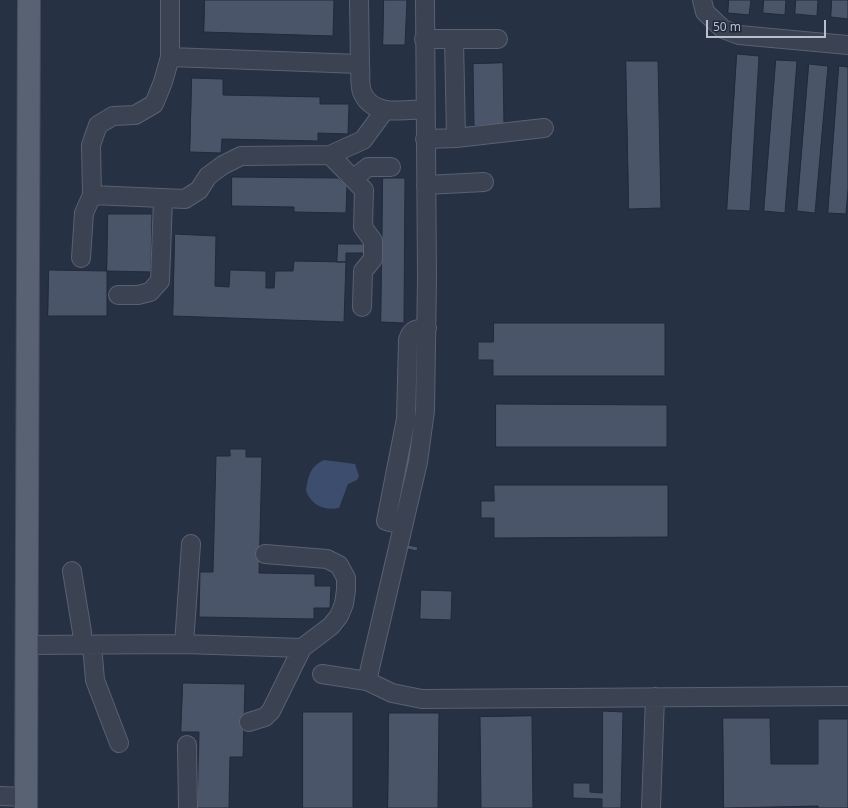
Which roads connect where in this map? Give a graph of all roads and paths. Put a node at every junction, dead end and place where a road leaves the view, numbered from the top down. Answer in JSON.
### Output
{"nodes":[{"id":1,"x":29,"y":0,"type":"edge"},
{"id":2,"x":170,"y":0,"type":"edge"},
{"id":3,"x":359,"y":0,"type":"edge"},
{"id":4,"x":425,"y":0,"type":"edge"},
{"id":5,"x":702,"y":0,"type":"edge"},
{"id":6,"x":424,"y":39,"type":"junction"},
{"id":7,"x":454,"y":39,"type":"junction"},
{"id":8,"x":498,"y":39,"type":"dead end"},
{"id":9,"x":848,"y":45,"type":"edge"},
{"id":10,"x":170,"y":57,"type":"junction"},
{"id":11,"x":360,"y":64,"type":"junction"},
{"id":12,"x":425,"y":109,"type":"junction"},
{"id":13,"x":385,"y":110,"type":"junction"},
{"id":14,"x":544,"y":128,"type":"dead end"},
{"id":15,"x":456,"y":138,"type":"junction"},
{"id":16,"x":425,"y":139,"type":"junction"},
{"id":17,"x":330,"y":155,"type":"junction"},
{"id":18,"x":391,"y":167,"type":"dead end"},
{"id":19,"x":353,"y":179,"type":"junction"},
{"id":20,"x":484,"y":182,"type":"dead end"},
{"id":21,"x":426,"y":185,"type":"junction"},
{"id":22,"x":92,"y":195,"type":"junction"},
{"id":23,"x":163,"y":199,"type":"junction"},
{"id":24,"x":81,"y":258,"type":"dead end"},
{"id":25,"x":118,"y":295,"type":"dead end"},
{"id":26,"x":362,"y":307,"type":"dead end"},
{"id":27,"x":191,"y":544,"type":"dead end"},
{"id":28,"x":265,"y":554,"type":"dead end"},
{"id":29,"x":72,"y":571,"type":"dead end"},
{"id":30,"x":184,"y":644,"type":"junction"},
{"id":31,"x":27,"y":645,"type":"junction"},
{"id":32,"x":87,"y":645,"type":"junction"},
{"id":33,"x":302,"y":648,"type":"junction"},
{"id":34,"x":322,"y":674,"type":"dead end"},
{"id":35,"x":367,"y":681,"type":"junction"},
{"id":36,"x":848,"y":696,"type":"edge"},
{"id":37,"x":655,"y":697,"type":"junction"},
{"id":38,"x":248,"y":722,"type":"dead end"},
{"id":39,"x":120,"y":743,"type":"dead end"},
{"id":40,"x":187,"y":745,"type":"dead end"},
{"id":41,"x":0,"y":796,"type":"edge"},
{"id":42,"x":26,"y":802,"type":"edge"},
{"id":43,"x":188,"y":808,"type":"edge"},
{"id":44,"x":651,"y":808,"type":"edge"}],
"edges":[{"from":1,"to":31,"type":"main road"},
{"from":2,"to":10,"type":"lane"},
{"from":3,"to":11,"type":"lane"},
{"from":4,"to":6,"type":"lane"},
{"from":5,"to":9,"type":"lane"},
{"from":6,"to":7,"type":"lane"},
{"from":6,"to":12,"type":"lane"},
{"from":7,"to":8,"type":"lane"},
{"from":7,"to":15,"type":"lane"},
{"from":10,"to":11,"type":"lane"},
{"from":10,"to":22,"type":"lane"},
{"from":11,"to":13,"type":"lane"},
{"from":12,"to":13,"type":"lane"},
{"from":12,"to":16,"type":"lane"},
{"from":13,"to":17,"type":"lane"},
{"from":14,"to":15,"type":"lane"},
{"from":15,"to":16,"type":"lane"},
{"from":16,"to":21,"type":"lane"},
{"from":17,"to":19,"type":"lane"},
{"from":17,"to":23,"type":"lane"},
{"from":18,"to":19,"type":"lane"},
{"from":19,"to":26,"type":"lane"},
{"from":20,"to":21,"type":"lane"},
{"from":21,"to":35,"type":"lane"},
{"from":22,"to":23,"type":"lane"},
{"from":22,"to":24,"type":"lane"},
{"from":23,"to":25,"type":"lane"},
{"from":27,"to":30,"type":"lane"},
{"from":28,"to":33,"type":"lane"},
{"from":29,"to":32,"type":"lane"},
{"from":30,"to":32,"type":"lane"},
{"from":30,"to":33,"type":"lane"},
{"from":31,"to":32,"type":"lane"},
{"from":31,"to":42,"type":"main road"},
{"from":32,"to":39,"type":"lane"},
{"from":33,"to":38,"type":"lane"},
{"from":34,"to":35,"type":"lane"},
{"from":35,"to":37,"type":"lane"},
{"from":36,"to":37,"type":"lane"},
{"from":37,"to":44,"type":"lane"},
{"from":40,"to":43,"type":"lane"},
{"from":41,"to":42,"type":"lane"}]}
